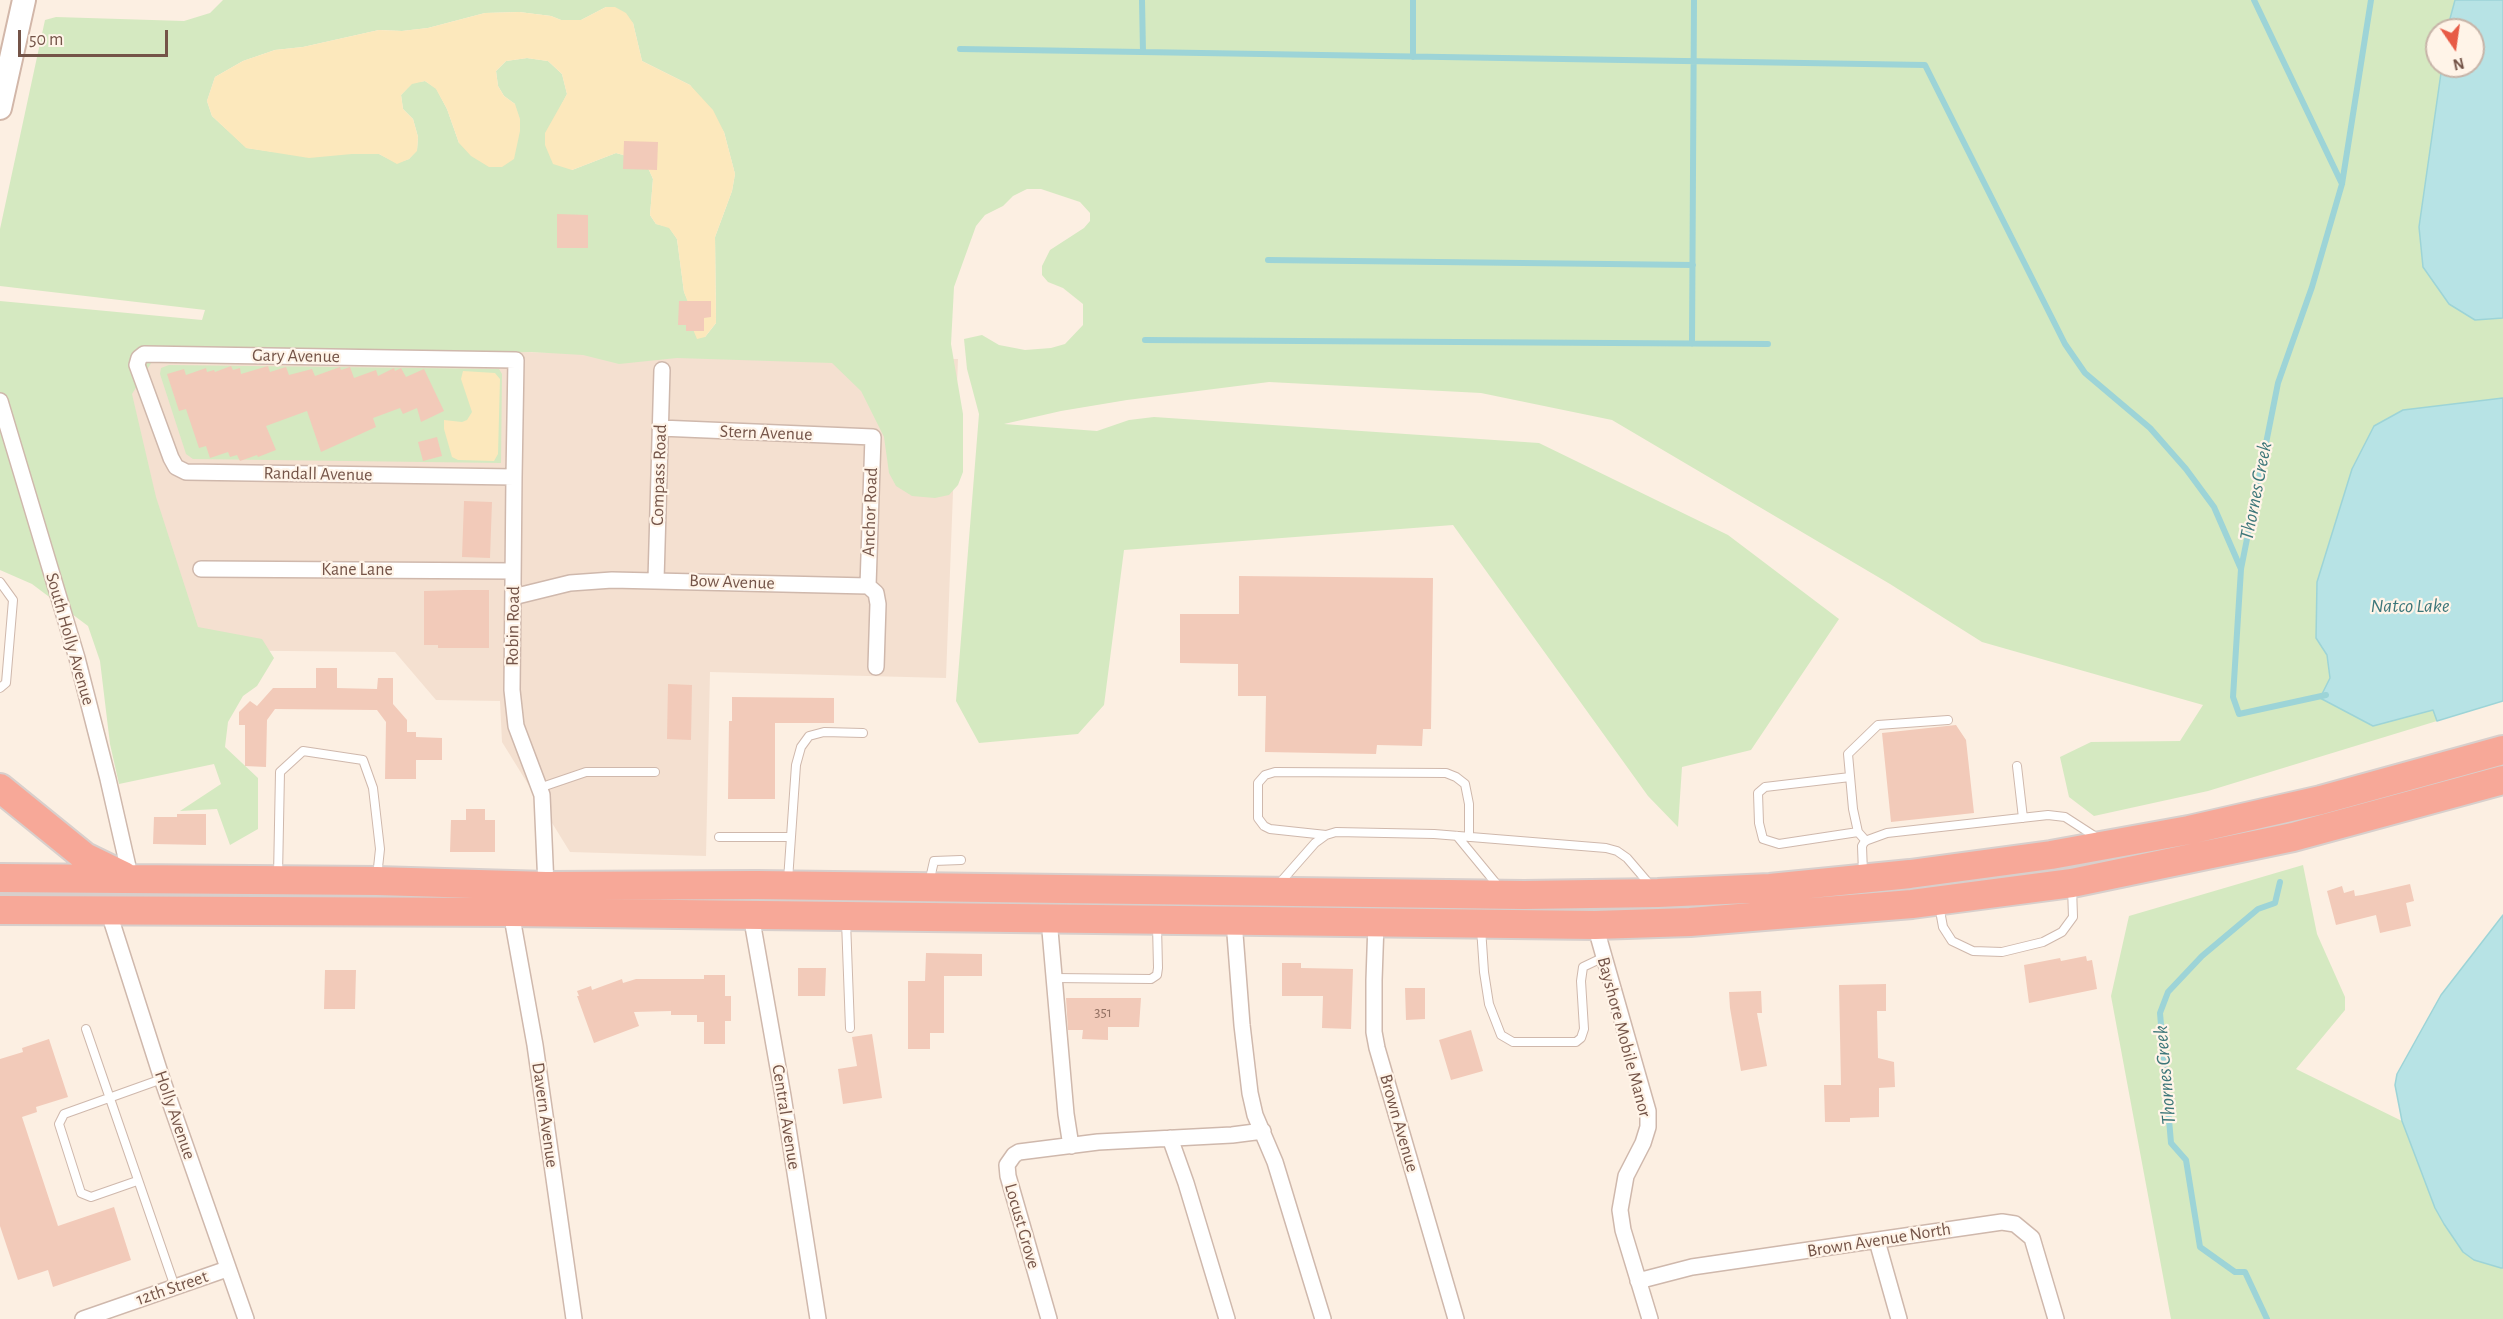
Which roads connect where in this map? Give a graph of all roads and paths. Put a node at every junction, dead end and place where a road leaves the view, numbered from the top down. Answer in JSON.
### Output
{"nodes":[{"id":1,"x":24,"y":0,"type":"edge"},
{"id":2,"x":0,"y":108,"type":"edge"},
{"id":3,"x":516,"y":360,"type":"joint"},
{"id":4,"x":662,"y":370,"type":"dead end"},
{"id":5,"x":0,"y":401,"type":"edge"},
{"id":6,"x":157,"y":417,"type":"joint"},
{"id":7,"x":660,"y":428,"type":"junction"},
{"id":8,"x":873,"y":437,"type":"joint"},
{"id":9,"x":514,"y":477,"type":"junction"},
{"id":10,"x":201,"y":569,"type":"dead end"},
{"id":11,"x":513,"y":571,"type":"junction"},
{"id":12,"x":656,"y":580,"type":"junction"},
{"id":13,"x":0,"y":582,"type":"edge"},
{"id":14,"x":868,"y":586,"type":"junction"},
{"id":15,"x":513,"y":597,"type":"junction"},
{"id":16,"x":876,"y":667,"type":"dead end"},
{"id":17,"x":0,"y":688,"type":"edge"},
{"id":18,"x":1948,"y":720,"type":"dead end"},
{"id":19,"x":863,"y":733,"type":"dead end"},
{"id":20,"x":2503,"y":750,"type":"edge"},
{"id":21,"x":2017,"y":766,"type":"dead end"},
{"id":22,"x":655,"y":772,"type":"dead end"},
{"id":23,"x":1850,"y":777,"type":"junction"},
{"id":24,"x":2503,"y":780,"type":"edge"},
{"id":25,"x":0,"y":788,"type":"edge"},
{"id":26,"x":540,"y":788,"type":"junction"},
{"id":27,"x":2023,"y":818,"type":"junction"},
{"id":28,"x":1858,"y":832,"type":"junction"},
{"id":29,"x":1326,"y":835,"type":"junction"},
{"id":30,"x":1457,"y":836,"type":"junction"},
{"id":31,"x":719,"y":837,"type":"dead end"},
{"id":32,"x":790,"y":837,"type":"junction"},
{"id":33,"x":1469,"y":837,"type":"junction"},
{"id":34,"x":1866,"y":841,"type":"junction"},
{"id":35,"x":2108,"y":845,"type":"junction"},
{"id":36,"x":961,"y":860,"type":"dead end"},
{"id":37,"x":0,"y":878,"type":"edge"},
{"id":38,"x":1863,"y":879,"type":"junction"},
{"id":39,"x":131,"y":880,"type":"junction"},
{"id":40,"x":278,"y":881,"type":"junction"},
{"id":41,"x":377,"y":881,"type":"junction"},
{"id":42,"x":2072,"y":883,"type":"junction"},
{"id":43,"x":546,"y":886,"type":"junction"},
{"id":44,"x":788,"y":886,"type":"junction"},
{"id":45,"x":928,"y":888,"type":"junction"},
{"id":46,"x":1272,"y":892,"type":"junction"},
{"id":47,"x":1658,"y":893,"type":"junction"},
{"id":48,"x":1506,"y":895,"type":"junction"},
{"id":49,"x":1938,"y":900,"type":"junction"},
{"id":50,"x":0,"y":910,"type":"edge"},
{"id":51,"x":108,"y":910,"type":"junction"},
{"id":52,"x":511,"y":912,"type":"junction"},
{"id":53,"x":751,"y":915,"type":"junction"},
{"id":54,"x":846,"y":916,"type":"junction"},
{"id":55,"x":1049,"y":919,"type":"junction"},
{"id":56,"x":1157,"y":920,"type":"junction"},
{"id":57,"x":1234,"y":921,"type":"junction"},
{"id":58,"x":1376,"y":923,"type":"junction"},
{"id":59,"x":1481,"y":924,"type":"junction"},
{"id":60,"x":1595,"y":926,"type":"junction"},
{"id":61,"x":1602,"y":958,"type":"junction"},
{"id":62,"x":1054,"y":978,"type":"junction"},
{"id":63,"x":850,"y":1028,"type":"dead end"},
{"id":64,"x":86,"y":1029,"type":"dead end"},
{"id":65,"x":162,"y":1079,"type":"junction"},
{"id":66,"x":108,"y":1098,"type":"junction"},
{"id":67,"x":1263,"y":1131,"type":"junction"},
{"id":68,"x":1170,"y":1138,"type":"junction"},
{"id":69,"x":1071,"y":1146,"type":"junction"},
{"id":70,"x":137,"y":1181,"type":"junction"},
{"id":71,"x":1877,"y":1241,"type":"junction"},
{"id":72,"x":227,"y":1269,"type":"junction"},
{"id":73,"x":1638,"y":1281,"type":"junction"},
{"id":74,"x":175,"y":1287,"type":"junction"},
{"id":75,"x":83,"y":1319,"type":"edge"},
{"id":76,"x":246,"y":1319,"type":"edge"},
{"id":77,"x":574,"y":1319,"type":"edge"},
{"id":78,"x":818,"y":1319,"type":"edge"},
{"id":79,"x":1049,"y":1319,"type":"edge"},
{"id":80,"x":1227,"y":1319,"type":"edge"},
{"id":81,"x":1323,"y":1319,"type":"edge"},
{"id":82,"x":1455,"y":1319,"type":"edge"},
{"id":83,"x":1650,"y":1319,"type":"edge"},
{"id":84,"x":1899,"y":1319,"type":"edge"},
{"id":85,"x":2056,"y":1319,"type":"edge"}],
"edges":[{"from":1,"to":2,"type":"street"},
{"from":3,"to":6,"type":"street","name":"Gary Avenue"},
{"from":3,"to":9,"type":"street","name":"Robin Road"},
{"from":4,"to":7,"type":"street","name":"Compass Road"},
{"from":5,"to":39,"type":"street","name":"South Holly Avenue"},
{"from":6,"to":9,"type":"street","name":"Randall Avenue"},
{"from":7,"to":8,"type":"street","name":"Stern Avenue"},
{"from":7,"to":12,"type":"street","name":"Compass Road"},
{"from":8,"to":14,"type":"street","name":"Anchor Road"},
{"from":9,"to":11,"type":"street","name":"Robin Road"},
{"from":10,"to":11,"type":"street","name":"Kane Lane"},
{"from":11,"to":15,"type":"street","name":"Robin Road"},
{"from":12,"to":14,"type":"street","name":"Bow Avenue"},
{"from":12,"to":15,"type":"street","name":"Bow Avenue"},
{"from":13,"to":17,"type":"lane"},
{"from":14,"to":16,"type":"street"},
{"from":15,"to":26,"type":"street","name":"Robin Road"},
{"from":18,"to":23,"type":"lane"},
{"from":19,"to":32,"type":"lane"},
{"from":20,"to":35,"type":"highway"},
{"from":21,"to":27,"type":"lane"},
{"from":22,"to":26,"type":"lane"},
{"from":23,"to":28,"type":"lane"},
{"from":23,"to":28,"type":"lane"},
{"from":24,"to":42,"type":"highway"},
{"from":25,"to":39,"type":"highway"},
{"from":26,"to":43,"type":"street","name":"Robin Road"},
{"from":27,"to":34,"type":"lane"},
{"from":27,"to":35,"type":"lane"},
{"from":28,"to":34,"type":"lane"},
{"from":29,"to":30,"type":"lane"},
{"from":29,"to":33,"type":"lane"},
{"from":29,"to":46,"type":"lane"},
{"from":30,"to":33,"type":"lane"},
{"from":30,"to":48,"type":"lane"},
{"from":31,"to":32,"type":"lane"},
{"from":32,"to":44,"type":"lane"},
{"from":33,"to":47,"type":"lane"},
{"from":34,"to":38,"type":"lane"},
{"from":35,"to":38,"type":"highway"},
{"from":36,"to":45,"type":"lane"},
{"from":37,"to":39,"type":"highway"},
{"from":38,"to":47,"type":"highway"},
{"from":39,"to":40,"type":"highway"},
{"from":40,"to":41,"type":"highway"},
{"from":40,"to":41,"type":"lane"},
{"from":41,"to":43,"type":"highway"},
{"from":42,"to":49,"type":"highway"},
{"from":42,"to":49,"type":"lane"},
{"from":43,"to":44,"type":"highway"},
{"from":44,"to":45,"type":"highway"},
{"from":45,"to":46,"type":"highway"},
{"from":46,"to":48,"type":"highway"},
{"from":47,"to":48,"type":"highway"},
{"from":49,"to":60,"type":"highway"},
{"from":50,"to":51,"type":"highway"},
{"from":51,"to":52,"type":"highway"},
{"from":51,"to":65,"type":"street","name":"Holly Avenue"},
{"from":52,"to":53,"type":"highway"},
{"from":52,"to":77,"type":"street","name":"Davern Avenue"},
{"from":53,"to":54,"type":"highway"},
{"from":53,"to":78,"type":"street","name":"Central Avenue"},
{"from":54,"to":55,"type":"highway"},
{"from":54,"to":63,"type":"lane"},
{"from":55,"to":56,"type":"highway"},
{"from":55,"to":62,"type":"street"},
{"from":56,"to":57,"type":"highway"},
{"from":56,"to":62,"type":"lane"},
{"from":57,"to":58,"type":"highway"},
{"from":57,"to":67,"type":"street"},
{"from":58,"to":59,"type":"highway"},
{"from":58,"to":82,"type":"street","name":"Brown Avenue"},
{"from":59,"to":60,"type":"highway"},
{"from":59,"to":61,"type":"lane"},
{"from":60,"to":61,"type":"street","name":"Bayshore Mobile Manor"},
{"from":61,"to":73,"type":"street","name":"Bayshore Mobile Manor"},
{"from":62,"to":69,"type":"street"},
{"from":64,"to":66,"type":"lane"},
{"from":65,"to":66,"type":"lane"},
{"from":65,"to":72,"type":"street","name":"Holly Avenue"},
{"from":66,"to":70,"type":"lane"},
{"from":66,"to":70,"type":"lane"},
{"from":67,"to":68,"type":"street","name":"Locust Grove"},
{"from":67,"to":81,"type":"street"},
{"from":68,"to":69,"type":"street","name":"Locust Grove"},
{"from":68,"to":80,"type":"street"},
{"from":69,"to":79,"type":"street","name":"Locust Grove"},
{"from":70,"to":74,"type":"lane"},
{"from":71,"to":73,"type":"street","name":"Brown Avenue North"},
{"from":71,"to":84,"type":"street"},
{"from":71,"to":85,"type":"street","name":"Brown Avenue North"},
{"from":72,"to":74,"type":"street","name":"12th Street"},
{"from":72,"to":76,"type":"street","name":"Holly Avenue"},
{"from":73,"to":83,"type":"street","name":"Bayshore Mobile Manor"},
{"from":74,"to":75,"type":"street","name":"12th Street"}]}
